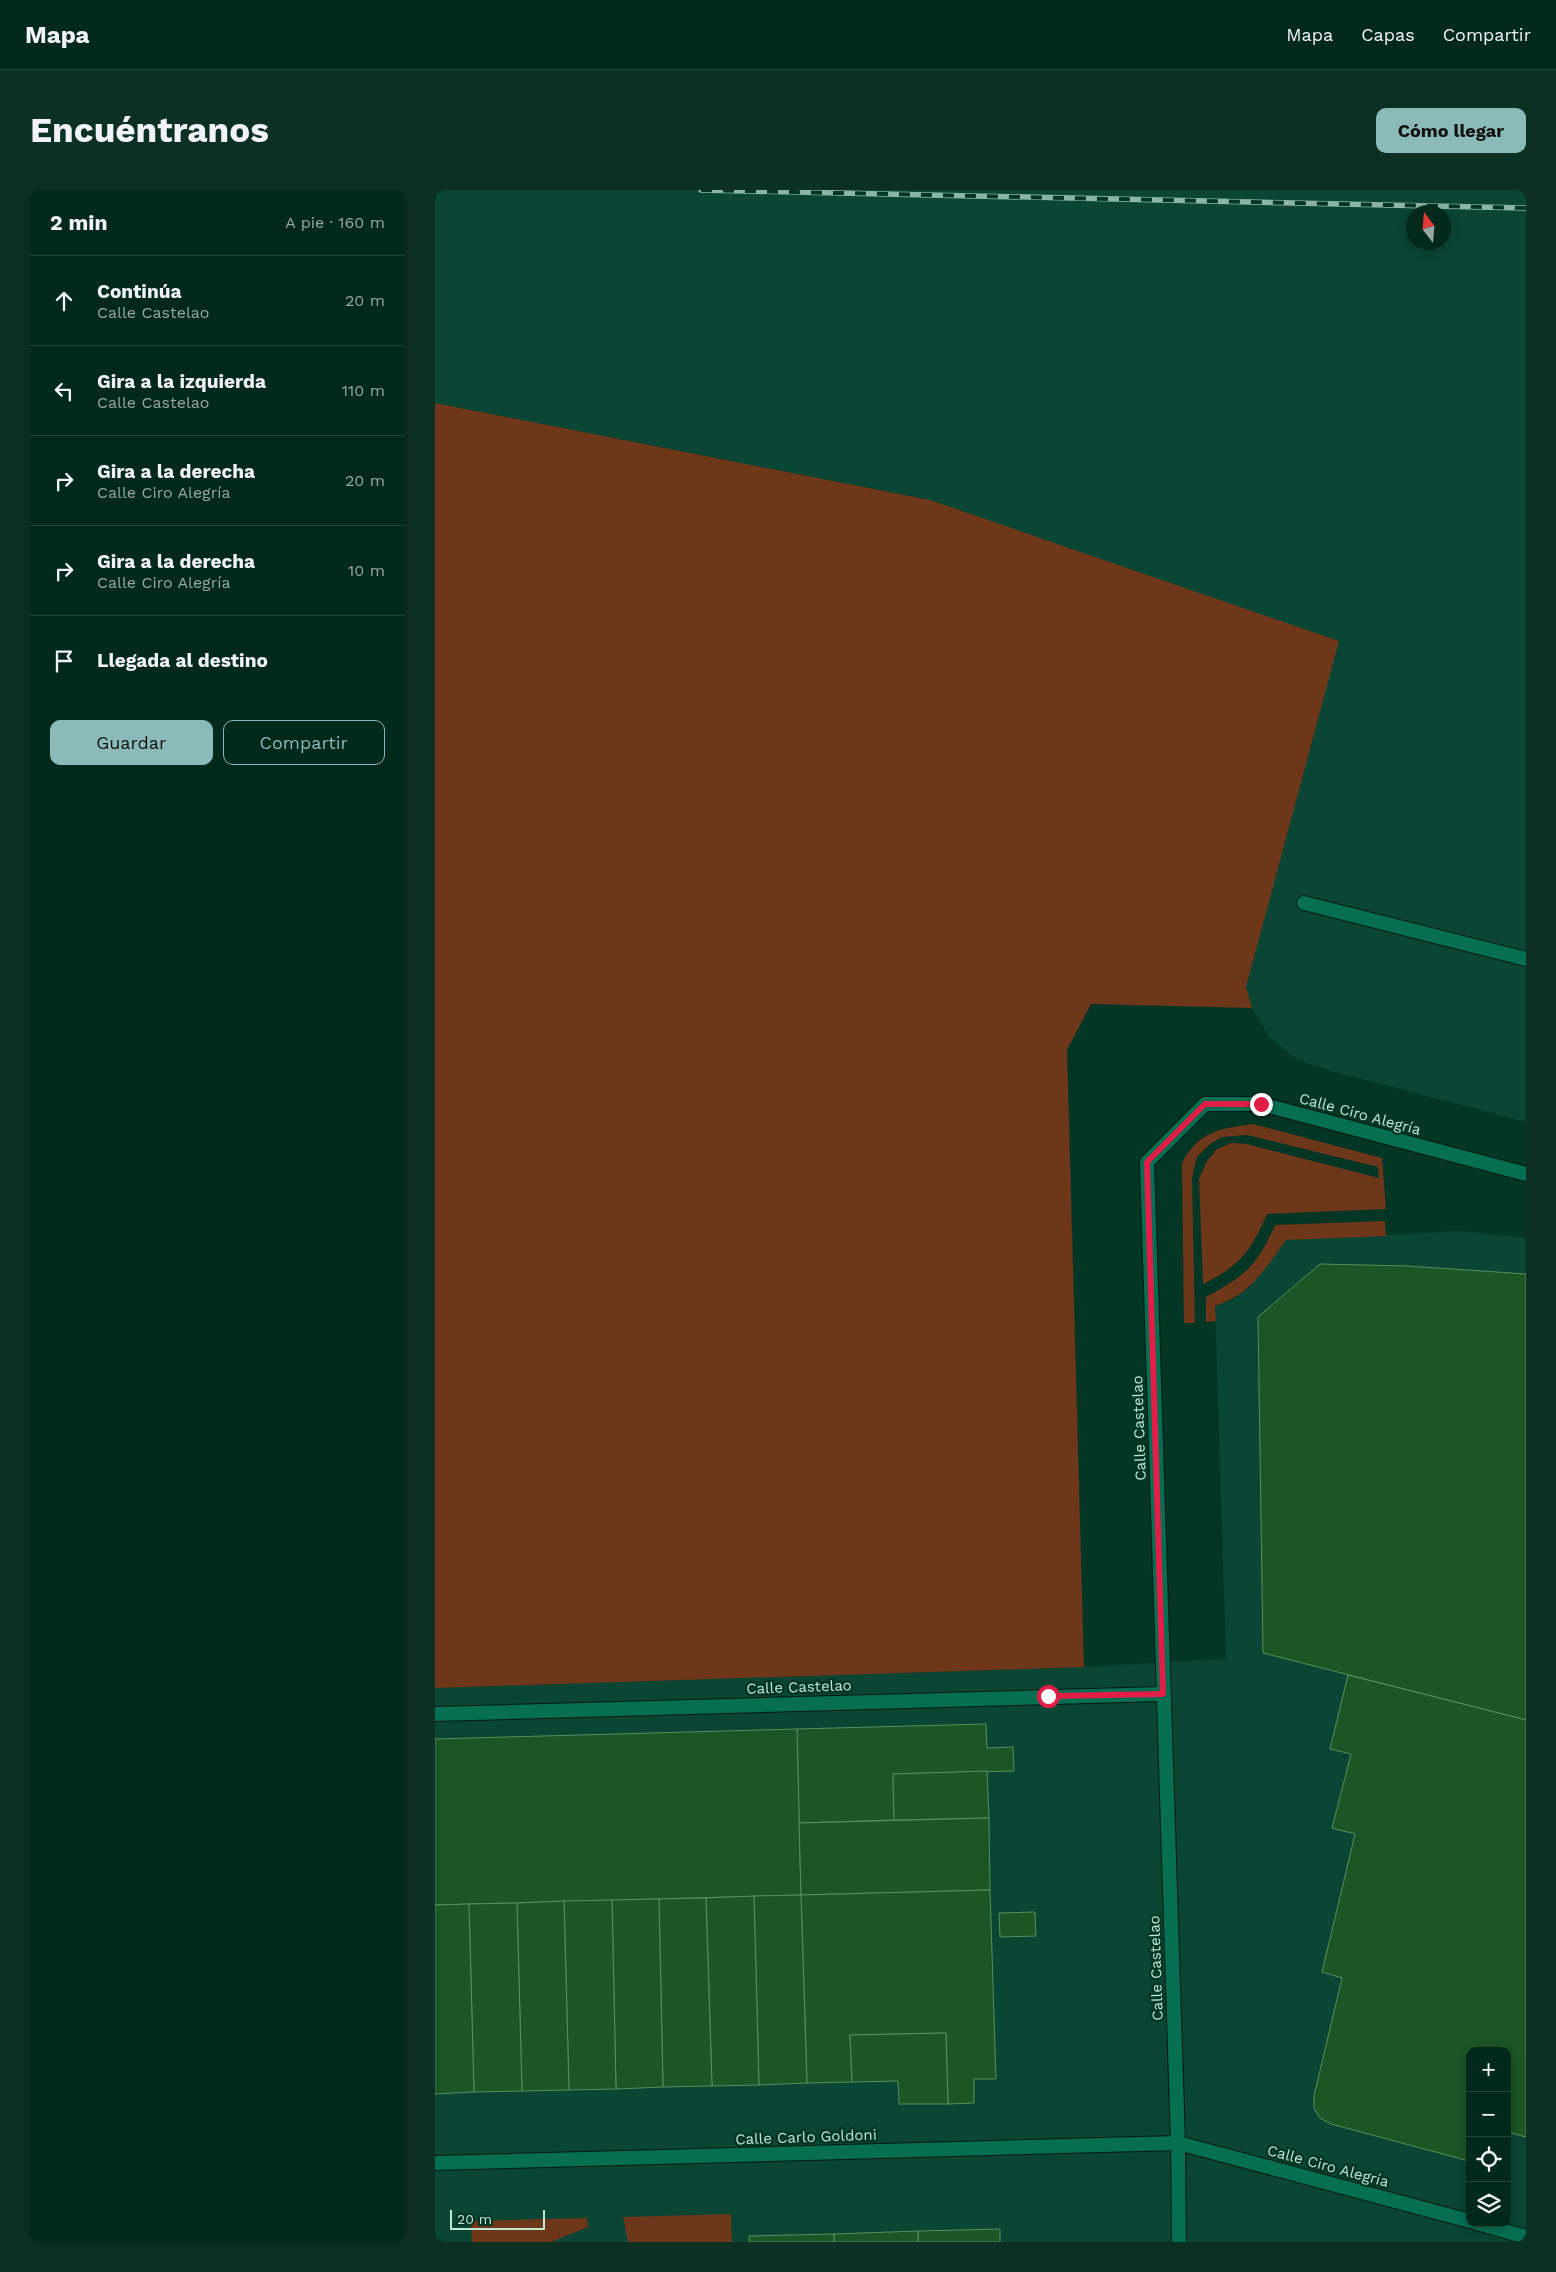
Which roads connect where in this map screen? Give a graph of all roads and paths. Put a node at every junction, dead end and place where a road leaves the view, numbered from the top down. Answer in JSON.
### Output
{"nodes":[{"id":1,"x":1304,"y":903,"type":"dead end"},
{"id":2,"x":1526,"y":959,"type":"edge"},
{"id":3,"x":1147,"y":1162,"type":"joint"},
{"id":4,"x":1526,"y":1174,"type":"edge"},
{"id":5,"x":1163,"y":1694,"type":"junction"},
{"id":6,"x":435,"y":1714,"type":"edge"},
{"id":7,"x":1178,"y":2143,"type":"junction"},
{"id":8,"x":435,"y":2163,"type":"edge"},
{"id":9,"x":1466,"y":2220,"type":"edge"},
{"id":10,"x":1492,"y":2227,"type":"edge"},
{"id":11,"x":1526,"y":2236,"type":"edge"},
{"id":12,"x":1179,"y":2242,"type":"edge"}],
"edges":[{"from":1,"to":2,"type":"street"},
{"from":3,"to":4,"type":"street","name":"Calle Ciro Alegría"},
{"from":3,"to":5,"type":"street","name":"Calle Castelao"},
{"from":5,"to":6,"type":"street","name":"Calle Castelao"},
{"from":5,"to":7,"type":"street","name":"Calle Castelao"},
{"from":7,"to":8,"type":"street","name":"Calle Carlo Goldoni"},
{"from":7,"to":9,"type":"street","name":"Calle Ciro Alegría"},
{"from":7,"to":12,"type":"street","name":"Calle Castelao"},
{"from":10,"to":11,"type":"street"}]}
